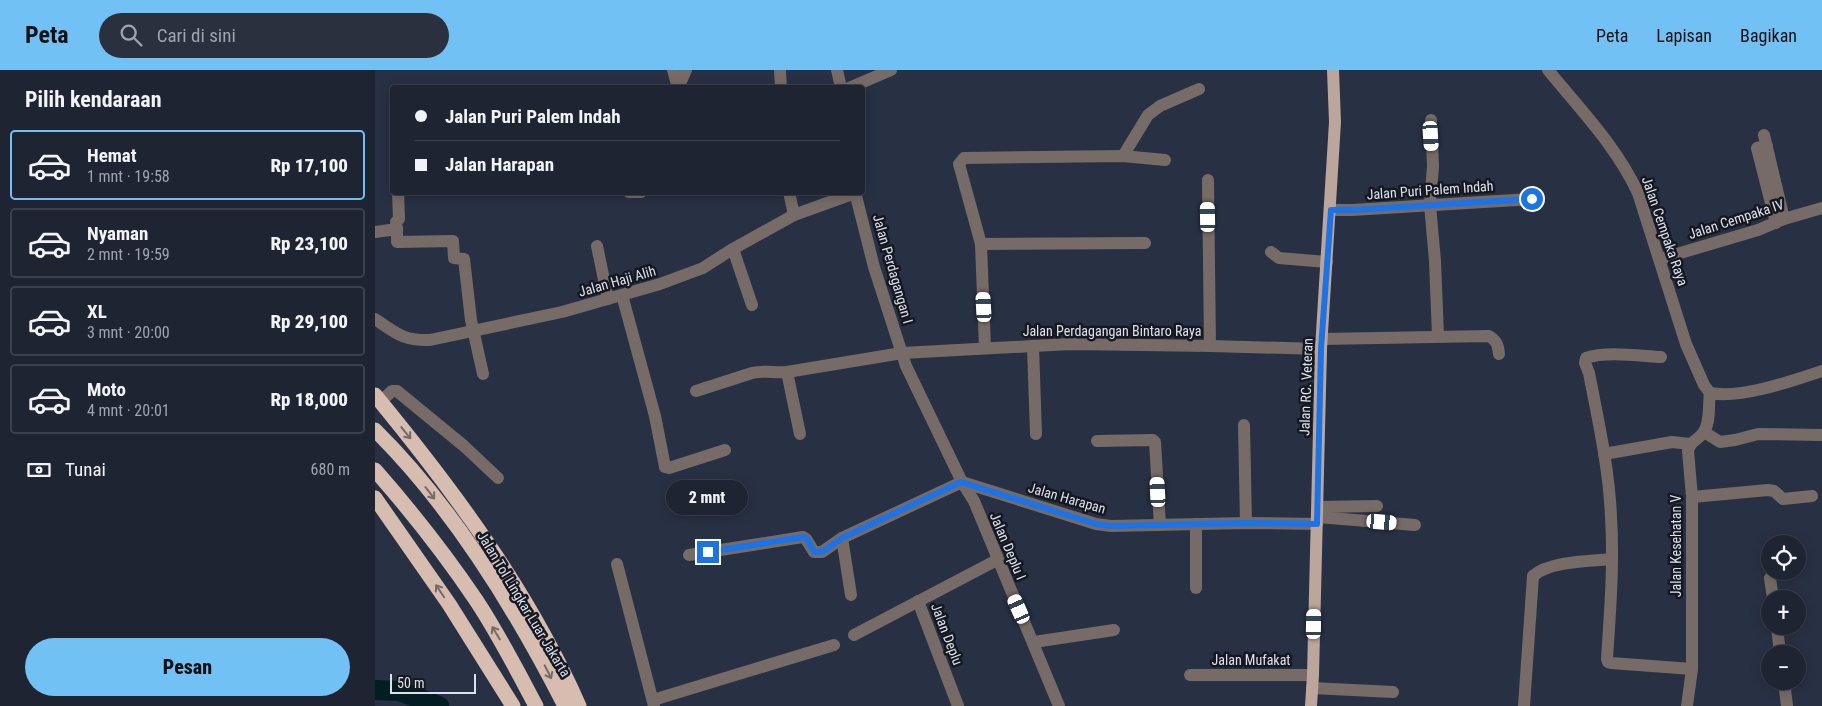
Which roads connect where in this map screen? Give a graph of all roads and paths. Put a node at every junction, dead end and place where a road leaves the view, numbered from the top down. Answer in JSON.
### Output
{"nodes":[{"id":1,"x":673,"y":70,"type":"edge"},
{"id":2,"x":686,"y":70,"type":"edge"},
{"id":3,"x":780,"y":70,"type":"edge"},
{"id":4,"x":837,"y":70,"type":"edge"},
{"id":5,"x":891,"y":70,"type":"edge"},
{"id":6,"x":1333,"y":70,"type":"edge"},
{"id":7,"x":1548,"y":70,"type":"edge"},
{"id":8,"x":677,"y":85,"type":"edge"},
{"id":9,"x":679,"y":85,"type":"edge"},
{"id":10,"x":781,"y":85,"type":"edge"},
{"id":11,"x":840,"y":85,"type":"edge"},
{"id":12,"x":856,"y":85,"type":"edge"},
{"id":13,"x":1199,"y":89,"type":"dead end"},
{"id":14,"x":1431,"y":120,"type":"dead end"},
{"id":15,"x":1766,"y":141,"type":"dead end"},
{"id":16,"x":1123,"y":156,"type":"junction"},
{"id":17,"x":1165,"y":160,"type":"dead end"},
{"id":18,"x":1208,"y":180,"type":"dead end"},
{"id":19,"x":398,"y":195,"type":"edge"},
{"id":20,"x":790,"y":195,"type":"edge"},
{"id":21,"x":850,"y":195,"type":"edge"},
{"id":22,"x":856,"y":195,"type":"edge"},
{"id":23,"x":1532,"y":199,"type":"dead end"},
{"id":24,"x":1430,"y":204,"type":"junction"},
{"id":25,"x":1822,"y":208,"type":"edge"},
{"id":26,"x":1331,"y":210,"type":"junction"},
{"id":27,"x":794,"y":216,"type":"junction"},
{"id":28,"x":1780,"y":221,"type":"junction"},
{"id":29,"x":397,"y":229,"type":"junction"},
{"id":30,"x":375,"y":232,"type":"edge"},
{"id":31,"x":1145,"y":243,"type":"dead end"},
{"id":32,"x":981,"y":244,"type":"junction"},
{"id":33,"x":597,"y":246,"type":"dead end"},
{"id":34,"x":733,"y":249,"type":"junction"},
{"id":35,"x":1271,"y":252,"type":"dead end"},
{"id":36,"x":1660,"y":259,"type":"junction"},
{"id":37,"x":1327,"y":262,"type":"junction"},
{"id":38,"x":622,"y":295,"type":"junction"},
{"id":39,"x":609,"y":299,"type":"junction"},
{"id":40,"x":752,"y":305,"type":"dead end"},
{"id":41,"x":375,"y":319,"type":"edge"},
{"id":42,"x":473,"y":330,"type":"junction"},
{"id":43,"x":1438,"y":336,"type":"junction"},
{"id":44,"x":1322,"y":344,"type":"junction"},
{"id":45,"x":1033,"y":346,"type":"junction"},
{"id":46,"x":1210,"y":346,"type":"junction"},
{"id":47,"x":985,"y":348,"type":"junction"},
{"id":48,"x":902,"y":353,"type":"junction"},
{"id":49,"x":1499,"y":354,"type":"dead end"},
{"id":50,"x":1661,"y":357,"type":"dead end"},
{"id":51,"x":1822,"y":371,"type":"edge"},
{"id":52,"x":787,"y":372,"type":"junction"},
{"id":53,"x":483,"y":374,"type":"dead end"},
{"id":54,"x":696,"y":391,"type":"dead end"},
{"id":55,"x":1710,"y":393,"type":"junction"},
{"id":56,"x":377,"y":399,"type":"edge"},
{"id":57,"x":1244,"y":425,"type":"dead end"},
{"id":58,"x":375,"y":430,"type":"edge"},
{"id":59,"x":1704,"y":432,"type":"junction"},
{"id":60,"x":800,"y":434,"type":"dead end"},
{"id":61,"x":1036,"y":434,"type":"dead end"},
{"id":62,"x":1822,"y":435,"type":"edge"},
{"id":63,"x":1097,"y":441,"type":"dead end"},
{"id":64,"x":1690,"y":444,"type":"junction"},
{"id":65,"x":725,"y":450,"type":"dead end"},
{"id":66,"x":1604,"y":454,"type":"junction"},
{"id":67,"x":375,"y":470,"type":"edge"},
{"id":68,"x":498,"y":478,"type":"dead end"},
{"id":69,"x":961,"y":482,"type":"junction"},
{"id":70,"x":1812,"y":496,"type":"dead end"},
{"id":71,"x":375,"y":498,"type":"edge"},
{"id":72,"x":1692,"y":498,"type":"junction"},
{"id":73,"x":1377,"y":506,"type":"dead end"},
{"id":74,"x":1317,"y":516,"type":"junction"},
{"id":75,"x":1246,"y":523,"type":"junction"},
{"id":76,"x":1196,"y":524,"type":"junction"},
{"id":77,"x":1160,"y":525,"type":"junction"},
{"id":78,"x":1415,"y":525,"type":"dead end"},
{"id":79,"x":842,"y":538,"type":"junction"},
{"id":80,"x":689,"y":555,"type":"dead end"},
{"id":81,"x":1612,"y":558,"type":"junction"},
{"id":82,"x":997,"y":560,"type":"junction"},
{"id":83,"x":617,"y":564,"type":"dead end"},
{"id":84,"x":1196,"y":588,"type":"dead end"},
{"id":85,"x":851,"y":595,"type":"dead end"},
{"id":86,"x":918,"y":600,"type":"junction"},
{"id":87,"x":1114,"y":630,"type":"dead end"},
{"id":88,"x":854,"y":635,"type":"dead end"},
{"id":89,"x":1034,"y":642,"type":"junction"},
{"id":90,"x":834,"y":644,"type":"dead end"},
{"id":91,"x":1692,"y":669,"type":"junction"},
{"id":92,"x":1190,"y":675,"type":"dead end"},
{"id":93,"x":1313,"y":681,"type":"junction"},
{"id":94,"x":1785,"y":690,"type":"edge"},
{"id":95,"x":1393,"y":692,"type":"dead end"},
{"id":96,"x":653,"y":703,"type":"edge"},
{"id":97,"x":513,"y":706,"type":"edge"},
{"id":98,"x":536,"y":706,"type":"edge"},
{"id":99,"x":565,"y":706,"type":"edge"},
{"id":100,"x":579,"y":706,"type":"edge"},
{"id":101,"x":958,"y":706,"type":"edge"},
{"id":102,"x":1059,"y":706,"type":"edge"},
{"id":103,"x":1311,"y":706,"type":"edge"},
{"id":104,"x":1524,"y":706,"type":"edge"},
{"id":105,"x":1687,"y":706,"type":"edge"},
{"id":106,"x":1787,"y":706,"type":"edge"}],
"edges":[{"from":1,"to":8,"type":"street"},
{"from":2,"to":9,"type":"street"},
{"from":3,"to":10,"type":"street"},
{"from":4,"to":11,"type":"street"},
{"from":5,"to":12,"type":"street"},
{"from":6,"to":26,"type":"main road","name":"Jalan RC. Veteran"},
{"from":7,"to":36,"type":"street","name":"Jalan Cempaka Raya"},
{"from":13,"to":16,"type":"street"},
{"from":14,"to":24,"type":"street"},
{"from":15,"to":28,"type":"street"},
{"from":16,"to":17,"type":"street"},
{"from":16,"to":32,"type":"street"},
{"from":18,"to":46,"type":"street"},
{"from":19,"to":29,"type":"street"},
{"from":20,"to":27,"type":"street"},
{"from":21,"to":27,"type":"street","name":"Jalan Haji Alih"},
{"from":22,"to":48,"type":"street","name":"Jalan Perdagangan I"},
{"from":23,"to":24,"type":"street","name":"Jalan Puri Palem Indah"},
{"from":24,"to":26,"type":"street","name":"Jalan Puri Palem Indah"},
{"from":24,"to":43,"type":"street"},
{"from":25,"to":28,"type":"street","name":"Jalan Cempaka IV"},
{"from":26,"to":37,"type":"main road","name":"Jalan RC. Veteran"},
{"from":27,"to":34,"type":"street","name":"Jalan Haji Alih"},
{"from":28,"to":36,"type":"street","name":"Jalan Cempaka IV"},
{"from":29,"to":30,"type":"street"},
{"from":29,"to":42,"type":"street"},
{"from":31,"to":32,"type":"street"},
{"from":32,"to":47,"type":"street"},
{"from":33,"to":39,"type":"street"},
{"from":34,"to":38,"type":"street","name":"Jalan Haji Alih"},
{"from":34,"to":40,"type":"street"},
{"from":35,"to":37,"type":"street"},
{"from":36,"to":55,"type":"street","name":"Jalan Cempaka Raya"},
{"from":37,"to":44,"type":"main road","name":"Jalan RC. Veteran"},
{"from":38,"to":39,"type":"street","name":"Jalan Haji Alih"},
{"from":38,"to":65,"type":"street"},
{"from":39,"to":42,"type":"street","name":"Jalan Haji Alih"},
{"from":41,"to":42,"type":"street","name":"Jalan Haji Alih"},
{"from":42,"to":53,"type":"street"},
{"from":43,"to":44,"type":"street","name":"Jalan Perdagangan Bintaro Raya"},
{"from":43,"to":49,"type":"street","name":"Jalan Perdagangan Bintaro Raya"},
{"from":44,"to":46,"type":"street","name":"Jalan Perdagangan Bintaro Raya"},
{"from":44,"to":74,"type":"main road","name":"Jalan RC. Veteran"},
{"from":45,"to":46,"type":"street","name":"Jalan Perdagangan Bintaro Raya"},
{"from":45,"to":47,"type":"street","name":"Jalan Perdagangan Bintaro Raya"},
{"from":45,"to":61,"type":"street"},
{"from":47,"to":48,"type":"street","name":"Jalan Perdagangan Bintaro Raya"},
{"from":48,"to":52,"type":"street","name":"Jalan Perdagangan Bintaro Raya"},
{"from":48,"to":69,"type":"street"},
{"from":50,"to":66,"type":"street"},
{"from":51,"to":55,"type":"street"},
{"from":52,"to":54,"type":"street","name":"Jalan Perdagangan Bintaro Raya"},
{"from":52,"to":60,"type":"street"},
{"from":55,"to":59,"type":"street"},
{"from":56,"to":68,"type":"street"},
{"from":56,"to":100,"type":"highway","one_way":true},
{"from":57,"to":75,"type":"street"},
{"from":58,"to":99,"type":"highway","name":"Jalan Tol Lingkar Luar Jakarta","one_way":true},
{"from":59,"to":62,"type":"street"},
{"from":59,"to":64,"type":"street"},
{"from":63,"to":77,"type":"street"},
{"from":64,"to":66,"type":"street"},
{"from":64,"to":72,"type":"street","name":"Jalan Kesehatan V"},
{"from":66,"to":81,"type":"street"},
{"from":98,"to":67,"type":"highway","one_way":true},
{"from":69,"to":77,"type":"street","name":"Jalan Harapan"},
{"from":69,"to":79,"type":"street"},
{"from":69,"to":82,"type":"street","name":"Jalan Deplu I"},
{"from":70,"to":72,"type":"street"},
{"from":97,"to":71,"type":"highway","one_way":true},
{"from":72,"to":91,"type":"street","name":"Jalan Kesehatan V"},
{"from":73,"to":74,"type":"street"},
{"from":74,"to":75,"type":"street","name":"Jalan Harapan"},
{"from":74,"to":78,"type":"street"},
{"from":74,"to":93,"type":"main road","name":"Jalan RC. Veteran"},
{"from":75,"to":76,"type":"street","name":"Jalan Harapan"},
{"from":76,"to":77,"type":"street","name":"Jalan Harapan"},
{"from":76,"to":84,"type":"street"},
{"from":79,"to":80,"type":"street"},
{"from":79,"to":85,"type":"street"},
{"from":81,"to":91,"type":"street"},
{"from":81,"to":104,"type":"street"},
{"from":82,"to":86,"type":"street","name":"Jalan Deplu"},
{"from":82,"to":89,"type":"street","name":"Jalan Deplu I"},
{"from":83,"to":96,"type":"street"},
{"from":86,"to":88,"type":"street"},
{"from":86,"to":101,"type":"street","name":"Jalan Deplu"},
{"from":87,"to":89,"type":"street"},
{"from":89,"to":102,"type":"street","name":"Jalan Deplu I"},
{"from":90,"to":96,"type":"street"},
{"from":91,"to":105,"type":"street","name":"Jalan Kesehatan V"},
{"from":92,"to":93,"type":"street","name":"Jalan Mufakat"},
{"from":93,"to":95,"type":"street","name":"Jalan Mufakat"},
{"from":93,"to":103,"type":"main road","name":"Jalan RC. Veteran"},
{"from":94,"to":106,"type":"street"}]}
